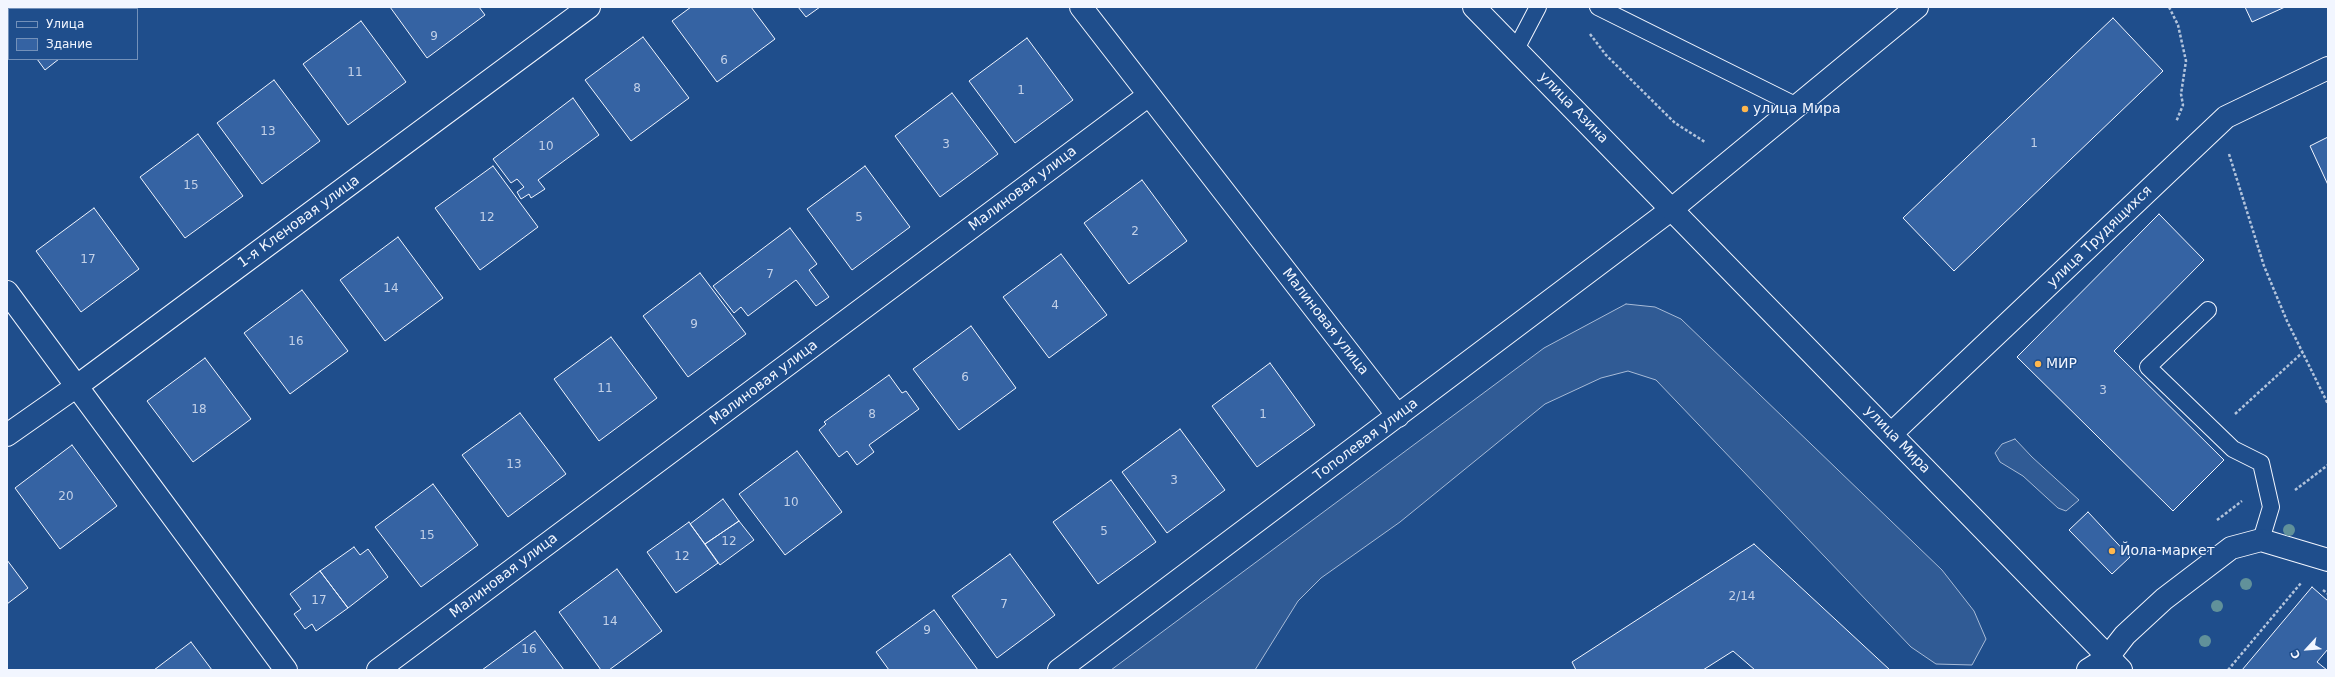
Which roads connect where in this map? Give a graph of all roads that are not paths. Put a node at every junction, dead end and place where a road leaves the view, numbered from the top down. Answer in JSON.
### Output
{"nodes":[{"id":1,"x":589,"y":7,"type":"edge"},
{"id":2,"x":1081,"y":7,"type":"edge"},
{"id":3,"x":1474,"y":7,"type":"edge"},
{"id":4,"x":1538,"y":7,"type":"edge"},
{"id":5,"x":1598,"y":7,"type":"edge"},
{"id":6,"x":1916,"y":7,"type":"edge"},
{"id":7,"x":1516,"y":49,"type":"junction"},
{"id":8,"x":2328,"y":68,"type":"edge"},
{"id":9,"x":1149,"y":95,"type":"junction"},
{"id":10,"x":1797,"y":106,"type":"junction"},
{"id":11,"x":1672,"y":209,"type":"junction"},
{"id":12,"x":7,"y":292,"type":"edge"},
{"id":13,"x":2208,"y":310,"type":"dead end"},
{"id":14,"x":77,"y":386,"type":"junction"},
{"id":15,"x":1398,"y":416,"type":"junction"},
{"id":16,"x":1891,"y":434,"type":"junction"},
{"id":17,"x":7,"y":435,"type":"edge"},
{"id":18,"x":2261,"y":540,"type":"junction"},
{"id":19,"x":2325,"y":559,"type":"edge"},
{"id":20,"x":2114,"y":664,"type":"edge"},
{"id":21,"x":286,"y":670,"type":"edge"},
{"id":22,"x":378,"y":670,"type":"edge"},
{"id":23,"x":1059,"y":670,"type":"edge"},
{"id":24,"x":2088,"y":670,"type":"edge"}],
"edges":[{"from":1,"to":14,"type":"street","name":"1-я Кленовая улица"},
{"from":2,"to":9,"type":"street","name":"Малиновая улица"},
{"from":3,"to":7,"type":"street","name":"улица Азина"},
{"from":4,"to":7,"type":"lane"},
{"from":5,"to":10,"type":"lane"},
{"from":6,"to":10,"type":"street","name":"Тополевая улица"},
{"from":7,"to":11,"type":"street","name":"улица Азина"},
{"from":8,"to":16,"type":"street","name":"улица Трудящихся"},
{"from":9,"to":15,"type":"street","name":"Малиновая улица"},
{"from":9,"to":22,"type":"street","name":"Малиновая улица"},
{"from":10,"to":11,"type":"street","name":"Тополевая улица"},
{"from":11,"to":15,"type":"street","name":"Тополевая улица"},
{"from":11,"to":16,"type":"street","name":"улица Мира"},
{"from":12,"to":14,"type":"street"},
{"from":13,"to":18,"type":"lane"},
{"from":14,"to":17,"type":"street","name":"1-я Кленовая улица"},
{"from":14,"to":21,"type":"street"},
{"from":15,"to":23,"type":"street","name":"Тополевая улица"},
{"from":16,"to":20,"type":"street","name":"улица Мира"},
{"from":18,"to":19,"type":"street"},
{"from":18,"to":20,"type":"street"},
{"from":20,"to":24,"type":"street"}]}
